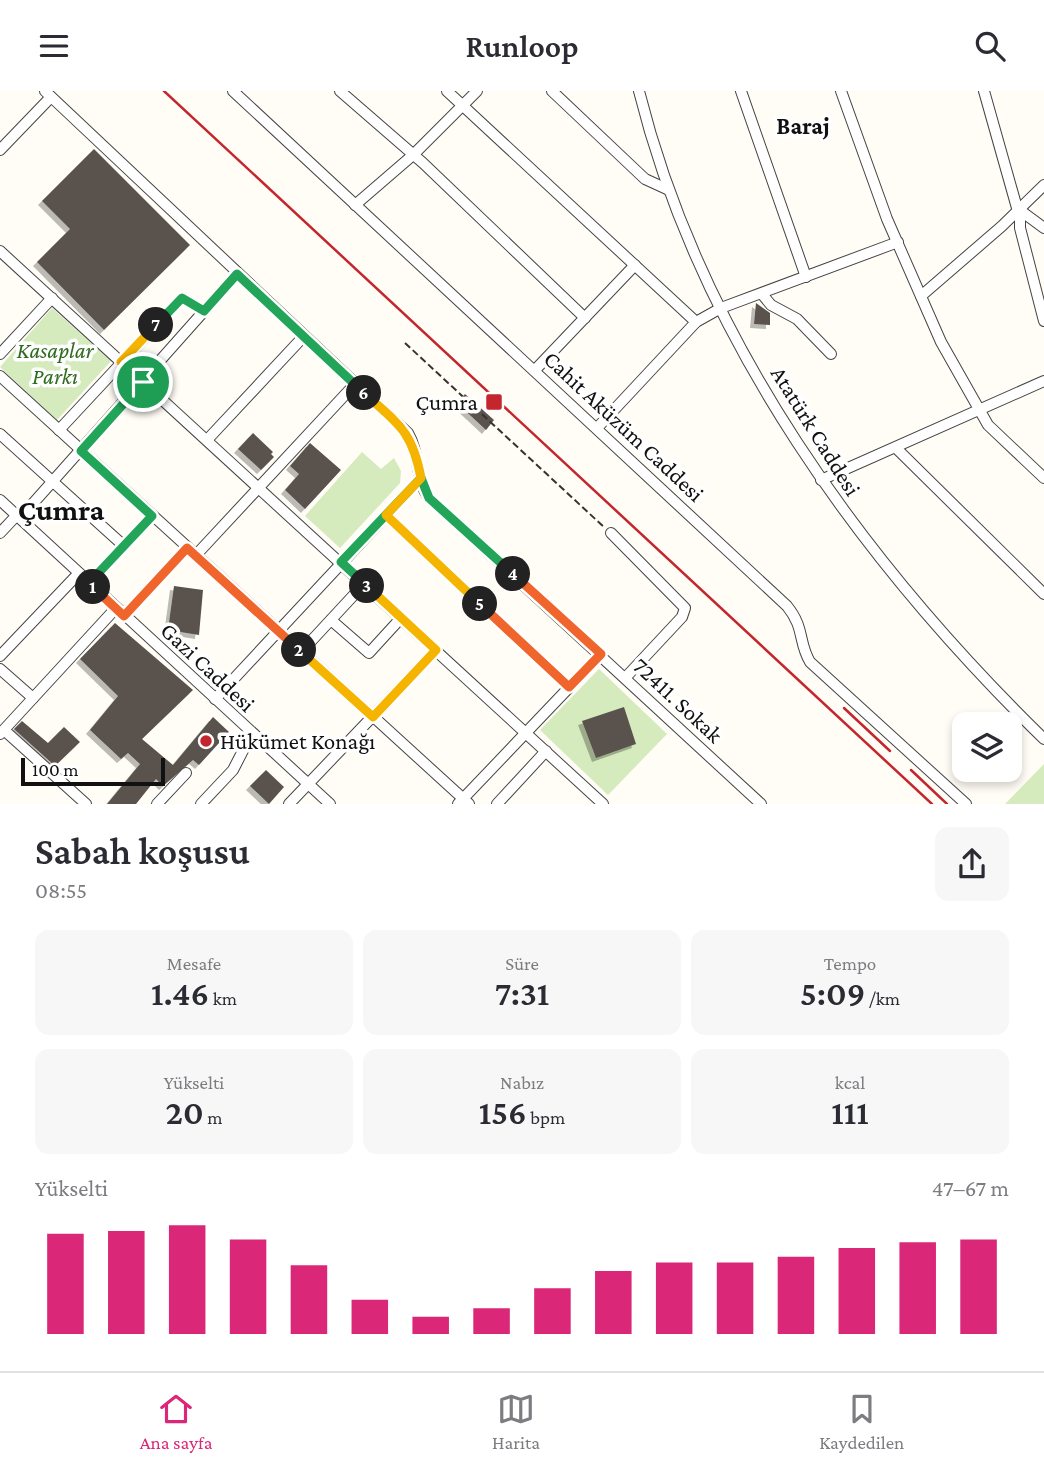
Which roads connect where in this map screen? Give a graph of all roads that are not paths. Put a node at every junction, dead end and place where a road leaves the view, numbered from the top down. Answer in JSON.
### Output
{"nodes":[{"id":1,"x":233,"y":91,"type":"edge"},
{"id":2,"x":340,"y":91,"type":"edge"},
{"id":3,"x":447,"y":91,"type":"edge"},
{"id":4,"x":477,"y":91,"type":"edge"},
{"id":5,"x":552,"y":91,"type":"edge"},
{"id":6,"x":639,"y":91,"type":"edge"},
{"id":7,"x":741,"y":91,"type":"edge"},
{"id":8,"x":841,"y":91,"type":"edge"},
{"id":9,"x":984,"y":91,"type":"edge"},
{"id":10,"x":48,"y":94,"type":"edge"},
{"id":11,"x":463,"y":105,"type":"junction"},
{"id":12,"x":0,"y":150,"type":"edge"},
{"id":13,"x":413,"y":155,"type":"junction"},
{"id":14,"x":1044,"y":184,"type":"edge"},
{"id":15,"x":669,"y":190,"type":"junction"},
{"id":16,"x":355,"y":205,"type":"junction"},
{"id":17,"x":1020,"y":210,"type":"junction"},
{"id":18,"x":1044,"y":228,"type":"edge"},
{"id":19,"x":898,"y":242,"type":"junction"},
{"id":20,"x":0,"y":251,"type":"edge"},
{"id":21,"x":635,"y":265,"type":"junction"},
{"id":22,"x":237,"y":274,"type":"junction"},
{"id":23,"x":806,"y":277,"type":"junction"},
{"id":24,"x":762,"y":294,"type":"junction"},
{"id":25,"x":921,"y":296,"type":"junction"},
{"id":26,"x":52,"y":298,"type":"junction"},
{"id":27,"x":721,"y":308,"type":"junction"},
{"id":28,"x":204,"y":311,"type":"junction"},
{"id":29,"x":585,"y":318,"type":"junction"},
{"id":30,"x":1044,"y":321,"type":"edge"},
{"id":31,"x":696,"y":322,"type":"junction"},
{"id":32,"x":304,"y":336,"type":"junction"},
{"id":33,"x":0,"y":354,"type":"edge"},
{"id":34,"x":831,"y":354,"type":"dead end"},
{"id":35,"x":121,"y":362,"type":"junction"},
{"id":36,"x":535,"y":370,"type":"junction"},
{"id":37,"x":0,"y":376,"type":"edge"},
{"id":38,"x":1044,"y":381,"type":"edge"},
{"id":39,"x":143,"y":382,"type":"junction"},
{"id":40,"x":355,"y":384,"type":"junction"},
{"id":41,"x":979,"y":411,"type":"junction"},
{"id":42,"x":598,"y":427,"type":"junction"},
{"id":43,"x":59,"y":430,"type":"junction"},
{"id":44,"x":0,"y":435,"type":"edge"},
{"id":45,"x":207,"y":440,"type":"junction"},
{"id":46,"x":896,"y":447,"type":"junction"},
{"id":47,"x":81,"y":451,"type":"junction"},
{"id":48,"x":421,"y":478,"type":"junction"},
{"id":49,"x":1044,"y":478,"type":"edge"},
{"id":50,"x":821,"y":479,"type":"junction"},
{"id":51,"x":53,"y":482,"type":"junction"},
{"id":52,"x":258,"y":487,"type":"junction"},
{"id":53,"x":0,"y":500,"type":"edge"},
{"id":54,"x":18,"y":516,"type":"junction"},
{"id":55,"x":152,"y":516,"type":"junction"},
{"id":56,"x":0,"y":533,"type":"edge"},
{"id":57,"x":611,"y":533,"type":"road end"},
{"id":58,"x":124,"y":546,"type":"junction"},
{"id":59,"x":187,"y":548,"type":"junction"},
{"id":60,"x":426,"y":553,"type":"road end"},
{"id":61,"x":196,"y":555,"type":"junction"},
{"id":62,"x":341,"y":562,"type":"junction"},
{"id":63,"x":79,"y":573,"type":"junction"},
{"id":64,"x":89,"y":583,"type":"junction"},
{"id":65,"x":364,"y":584,"type":"junction"},
{"id":66,"x":1044,"y":594,"type":"edge"},
{"id":67,"x":120,"y":612,"type":"junction"},
{"id":68,"x":401,"y":618,"type":"junction"},
{"id":69,"x":331,"y":620,"type":"junction"},
{"id":70,"x":278,"y":631,"type":"junction"},
{"id":71,"x":436,"y":650,"type":"junction"},
{"id":72,"x":302,"y":652,"type":"junction"},
{"id":73,"x":601,"y":654,"type":"junction"},
{"id":74,"x":0,"y":656,"type":"edge"},
{"id":75,"x":0,"y":669,"type":"edge"},
{"id":76,"x":626,"y":677,"type":"junction"},
{"id":77,"x":569,"y":687,"type":"junction"},
{"id":78,"x":33,"y":698,"type":"junction"},
{"id":79,"x":215,"y":699,"type":"junction"},
{"id":80,"x":373,"y":717,"type":"junction"},
{"id":81,"x":2,"y":732,"type":"edge"},
{"id":82,"x":251,"y":733,"type":"junction"},
{"id":83,"x":526,"y":733,"type":"junction"},
{"id":84,"x":1044,"y":739,"type":"edge"},
{"id":85,"x":546,"y":751,"type":"junction"},
{"id":86,"x":186,"y":773,"type":"dead end"},
{"id":87,"x":308,"y":784,"type":"junction"},
{"id":88,"x":464,"y":802,"type":"edge"},
{"id":89,"x":86,"y":804,"type":"edge"},
{"id":90,"x":157,"y":804,"type":"edge"},
{"id":91,"x":201,"y":804,"type":"edge"},
{"id":92,"x":289,"y":804,"type":"edge"},
{"id":93,"x":330,"y":804,"type":"edge"},
{"id":94,"x":497,"y":804,"type":"edge"},
{"id":95,"x":603,"y":804,"type":"edge"},
{"id":96,"x":761,"y":804,"type":"edge"},
{"id":97,"x":966,"y":804,"type":"edge"}],
"edges":[{"from":1,"to":16,"type":"street","name":"Cahit Aküzüm Caddesi"},
{"from":2,"to":13,"type":"street"},
{"from":3,"to":11,"type":"street"},
{"from":4,"to":11,"type":"street"},
{"from":5,"to":15,"type":"street"},
{"from":6,"to":15,"type":"street","name":"Atatürk Caddesi"},
{"from":7,"to":23,"type":"street"},
{"from":8,"to":19,"type":"street"},
{"from":9,"to":17,"type":"street"},
{"from":10,"to":12,"type":"street"},
{"from":10,"to":22,"type":"street","name":"72411. Sokak"},
{"from":11,"to":13,"type":"street"},
{"from":11,"to":21,"type":"street"},
{"from":13,"to":16,"type":"street"},
{"from":13,"to":29,"type":"street"},
{"from":14,"to":17,"type":"street"},
{"from":15,"to":27,"type":"street","name":"Atatürk Caddesi"},
{"from":16,"to":36,"type":"street","name":"Cahit Aküzüm Caddesi"},
{"from":17,"to":18,"type":"street"},
{"from":17,"to":25,"type":"street"},
{"from":17,"to":30,"type":"street"},
{"from":19,"to":23,"type":"street"},
{"from":19,"to":25,"type":"street"},
{"from":20,"to":26,"type":"street"},
{"from":21,"to":29,"type":"street"},
{"from":21,"to":31,"type":"street"},
{"from":22,"to":28,"type":"street"},
{"from":22,"to":32,"type":"street","name":"72411. Sokak"},
{"from":23,"to":24,"type":"street"},
{"from":24,"to":27,"type":"street"},
{"from":24,"to":34,"type":"street"},
{"from":25,"to":41,"type":"street"},
{"from":26,"to":33,"type":"street"},
{"from":26,"to":35,"type":"street"},
{"from":27,"to":31,"type":"street"},
{"from":27,"to":50,"type":"street","name":"Atatürk Caddesi"},
{"from":28,"to":35,"type":"street"},
{"from":28,"to":39,"type":"street"},
{"from":29,"to":36,"type":"street"},
{"from":31,"to":42,"type":"street"},
{"from":32,"to":40,"type":"street","name":"72411. Sokak"},
{"from":32,"to":45,"type":"street"},
{"from":35,"to":39,"type":"street"},
{"from":35,"to":43,"type":"street"},
{"from":36,"to":42,"type":"street","name":"Cahit Aküzüm Caddesi"},
{"from":37,"to":43,"type":"street"},
{"from":38,"to":41,"type":"street"},
{"from":39,"to":45,"type":"street"},
{"from":39,"to":47,"type":"street"},
{"from":40,"to":48,"type":"street","name":"72411. Sokak"},
{"from":40,"to":52,"type":"street"},
{"from":41,"to":46,"type":"street"},
{"from":41,"to":49,"type":"street"},
{"from":42,"to":97,"type":"street","name":"Cahit Aküzüm Caddesi"},
{"from":43,"to":47,"type":"street"},
{"from":44,"to":51,"type":"street"},
{"from":45,"to":52,"type":"street"},
{"from":46,"to":50,"type":"street"},
{"from":46,"to":66,"type":"street"},
{"from":47,"to":51,"type":"street"},
{"from":47,"to":55,"type":"street"},
{"from":48,"to":62,"type":"street"},
{"from":48,"to":73,"type":"street","name":"72411. Sokak"},
{"from":50,"to":84,"type":"street","name":"Atatürk Caddesi"},
{"from":51,"to":54,"type":"street"},
{"from":51,"to":58,"type":"street"},
{"from":52,"to":61,"type":"street"},
{"from":52,"to":62,"type":"street"},
{"from":53,"to":54,"type":"street","name":"Gazi Caddesi"},
{"from":54,"to":56,"type":"street"},
{"from":54,"to":63,"type":"street","name":"Gazi Caddesi"},
{"from":55,"to":58,"type":"street"},
{"from":55,"to":59,"type":"street"},
{"from":57,"to":76,"type":"street"},
{"from":58,"to":64,"type":"street"},
{"from":59,"to":61,"type":"street"},
{"from":59,"to":67,"type":"street"},
{"from":60,"to":77,"type":"street"},
{"from":61,"to":70,"type":"street"},
{"from":62,"to":65,"type":"street"},
{"from":62,"to":70,"type":"street"},
{"from":63,"to":64,"type":"street","name":"Gazi Caddesi"},
{"from":63,"to":74,"type":"street"},
{"from":64,"to":67,"type":"street","name":"Gazi Caddesi"},
{"from":65,"to":68,"type":"street"},
{"from":65,"to":69,"type":"street"},
{"from":67,"to":78,"type":"street"},
{"from":67,"to":79,"type":"street","name":"Gazi Caddesi"},
{"from":68,"to":69,"type":"street"},
{"from":68,"to":71,"type":"street"},
{"from":69,"to":72,"type":"street"},
{"from":70,"to":72,"type":"street"},
{"from":70,"to":79,"type":"street"},
{"from":71,"to":80,"type":"street"},
{"from":71,"to":83,"type":"street"},
{"from":72,"to":80,"type":"street"},
{"from":73,"to":76,"type":"street","name":"72411. Sokak"},
{"from":73,"to":77,"type":"street"},
{"from":75,"to":78,"type":"street"},
{"from":76,"to":96,"type":"street","name":"72411. Sokak"},
{"from":77,"to":83,"type":"street"},
{"from":78,"to":81,"type":"street"},
{"from":79,"to":82,"type":"street","name":"Gazi Caddesi"},
{"from":80,"to":87,"type":"street"},
{"from":80,"to":88,"type":"street"},
{"from":81,"to":89,"type":"street"},
{"from":82,"to":87,"type":"street","name":"Gazi Caddesi"},
{"from":82,"to":91,"type":"street"},
{"from":83,"to":85,"type":"street"},
{"from":83,"to":88,"type":"street"},
{"from":85,"to":94,"type":"street"},
{"from":85,"to":95,"type":"street"},
{"from":86,"to":90,"type":"street"},
{"from":87,"to":92,"type":"street"},
{"from":87,"to":93,"type":"street","name":"Gazi Caddesi"}]}
